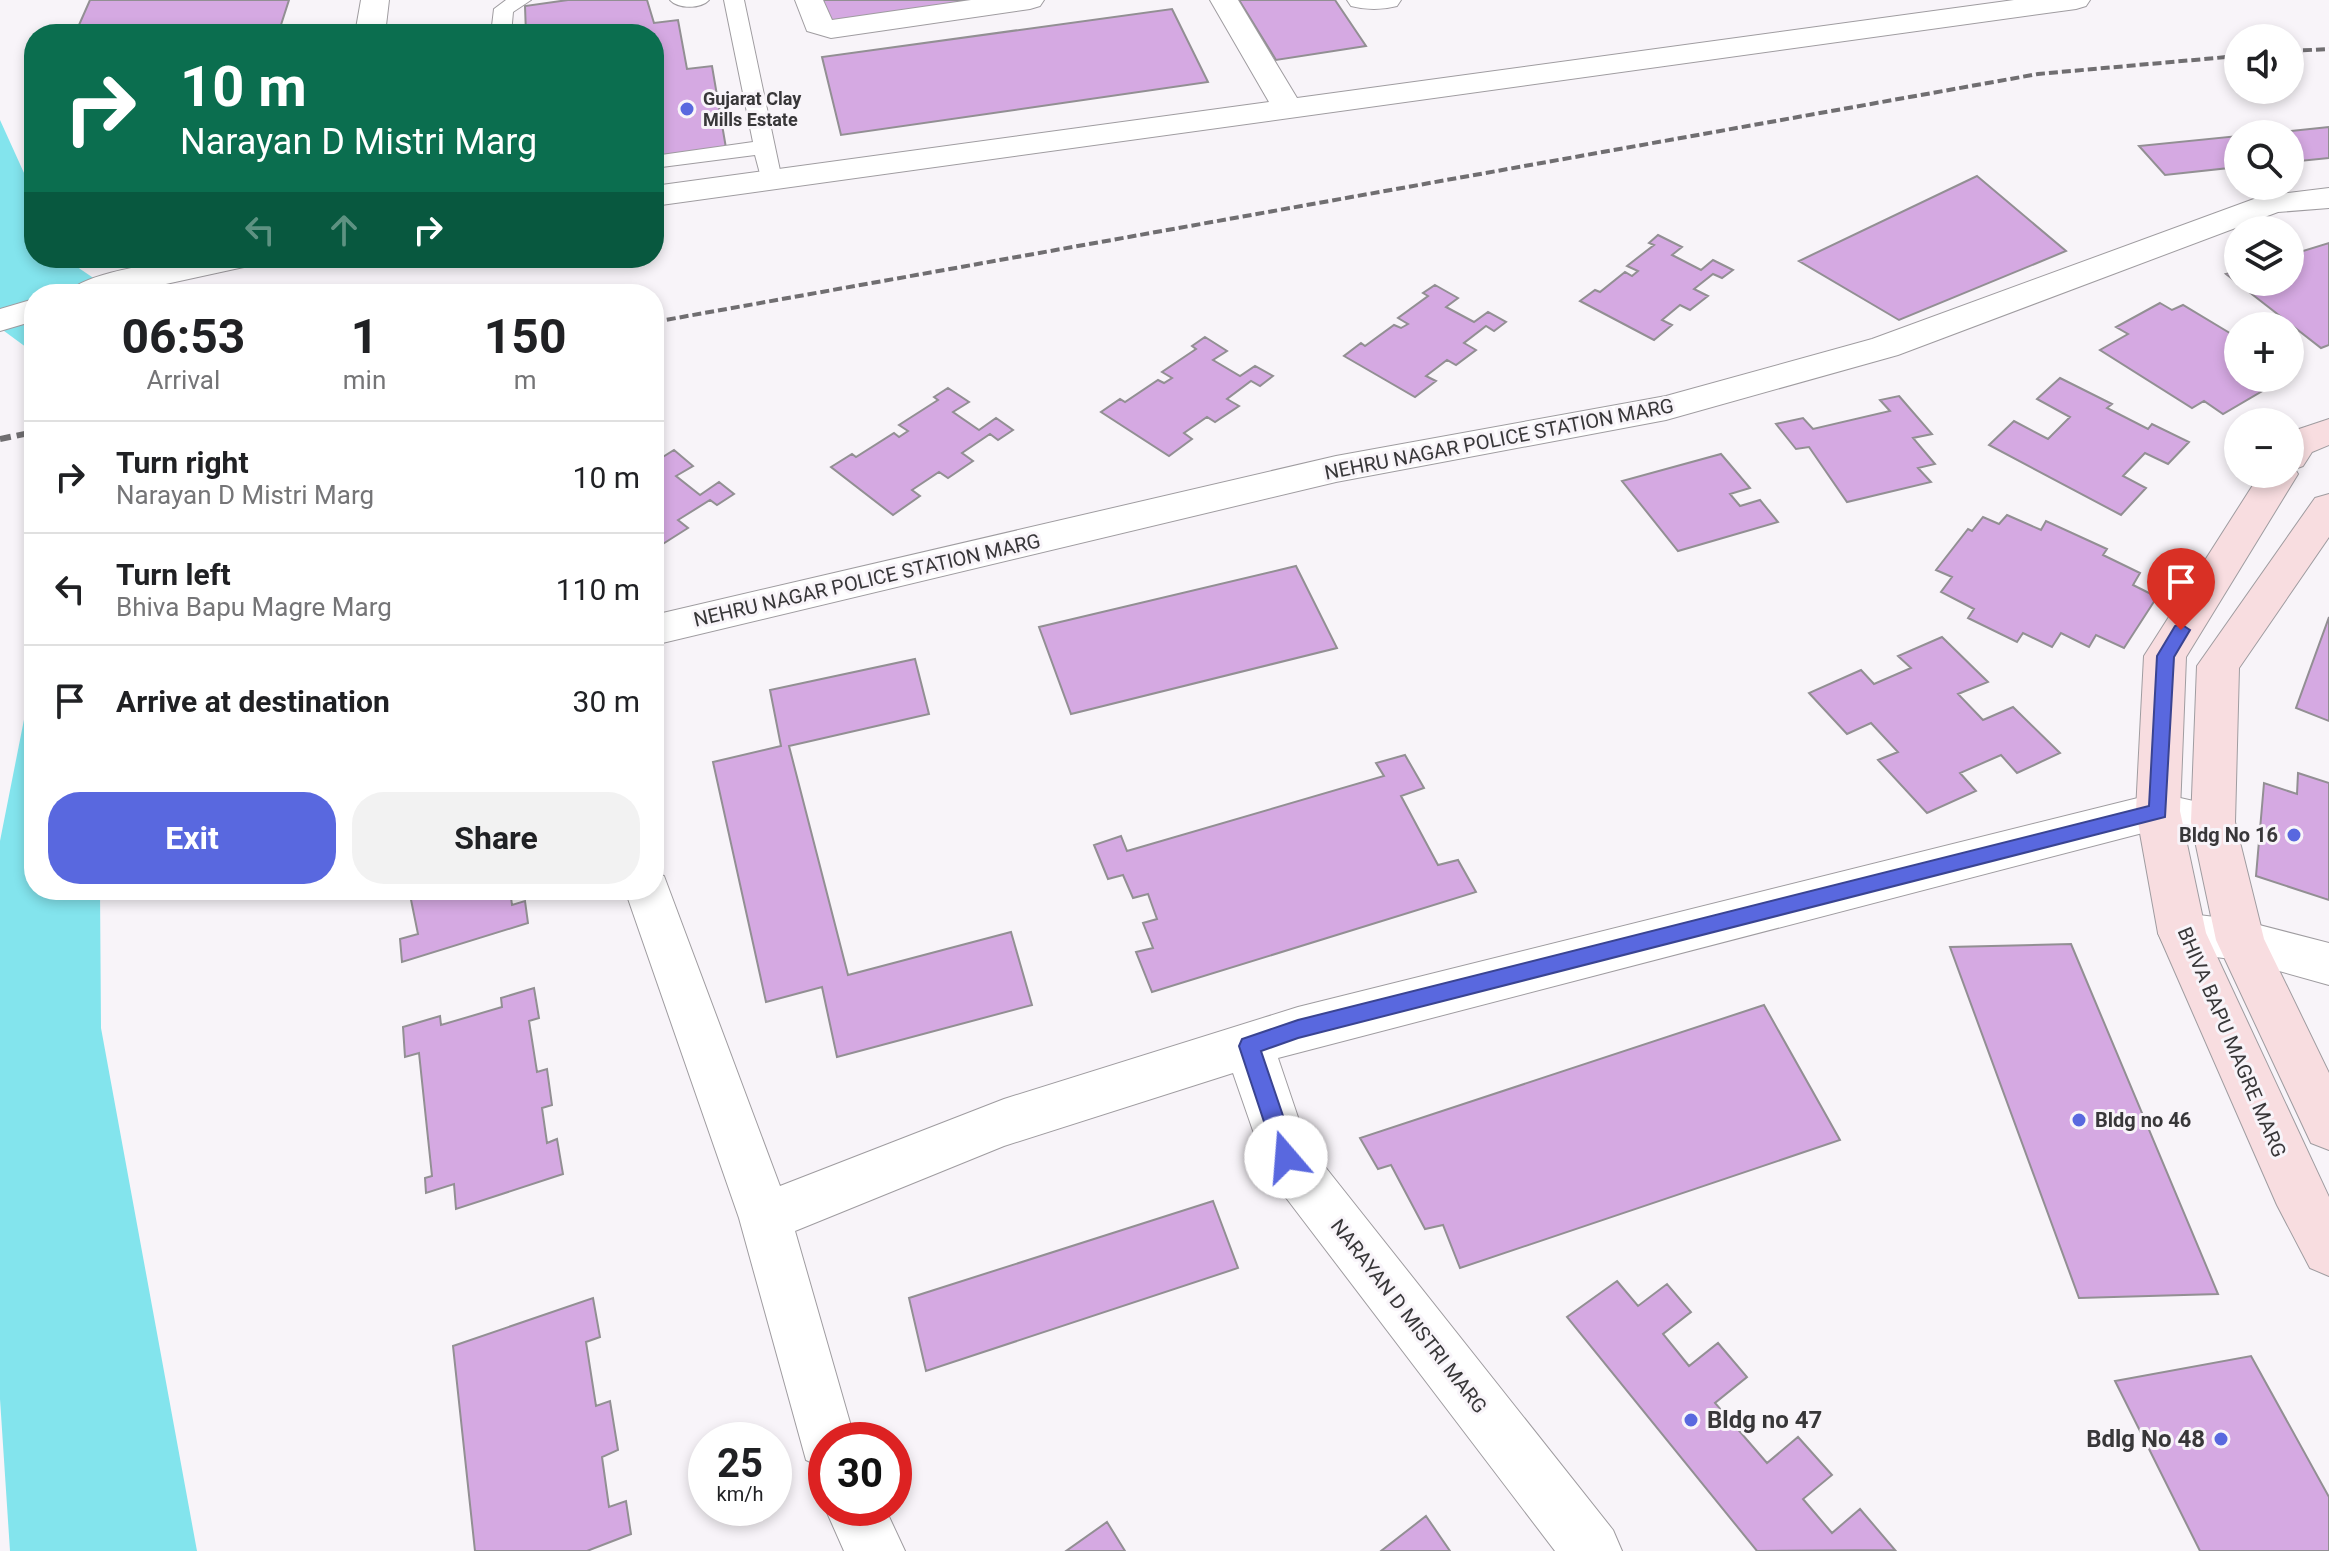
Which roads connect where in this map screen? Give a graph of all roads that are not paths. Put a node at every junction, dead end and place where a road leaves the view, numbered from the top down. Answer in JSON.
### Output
{"nodes":[{"id":1,"x":375,"y":0,"type":"edge"},
{"id":2,"x":521,"y":0,"type":"edge"},
{"id":3,"x":680,"y":0,"type":"edge"},
{"id":4,"x":699,"y":0,"type":"edge"},
{"id":5,"x":734,"y":0,"type":"edge"},
{"id":6,"x":809,"y":0,"type":"edge"},
{"id":7,"x":1030,"y":0,"type":"edge"},
{"id":8,"x":1224,"y":0,"type":"edge"},
{"id":9,"x":1361,"y":0,"type":"edge"},
{"id":10,"x":1387,"y":0,"type":"edge"},
{"id":11,"x":1863,"y":0,"type":"edge"},
{"id":12,"x":2076,"y":0,"type":"edge"},
{"id":13,"x":371,"y":24,"type":"edge"},
{"id":14,"x":502,"y":24,"type":"edge"},
{"id":15,"x":1890,"y":26,"type":"junction"},
{"id":16,"x":1288,"y":109,"type":"junction"},
{"id":17,"x":765,"y":147,"type":"junction"},
{"id":18,"x":664,"y":161,"type":"edge"},
{"id":19,"x":771,"y":180,"type":"junction"},
{"id":20,"x":664,"y":195,"type":"edge"},
{"id":21,"x":2329,"y":198,"type":"edge"},
{"id":22,"x":188,"y":268,"type":"edge"},
{"id":23,"x":116,"y":284,"type":"edge"},
{"id":24,"x":24,"y":313,"type":"edge"},
{"id":25,"x":0,"y":320,"type":"edge"},
{"id":26,"x":2329,"y":431,"type":"edge"},
{"id":27,"x":2304,"y":441,"type":"edge"},
{"id":28,"x":2270,"y":488,"type":"edge"},
{"id":29,"x":2329,"y":508,"type":"edge"},
{"id":30,"x":664,"y":628,"type":"edge"},
{"id":31,"x":2158,"y":811,"type":"junction"},
{"id":32,"x":2213,"y":822,"type":"junction"},
{"id":33,"x":652,"y":900,"type":"edge"},
{"id":34,"x":2182,"y":933,"type":"junction"},
{"id":35,"x":2240,"y":940,"type":"junction"},
{"id":36,"x":2329,"y":964,"type":"edge"},
{"id":37,"x":1249,"y":1046,"type":"junction"},
{"id":38,"x":2329,"y":1126,"type":"edge"},
{"id":39,"x":765,"y":1218,"type":"junction"},
{"id":40,"x":2329,"y":1250,"type":"edge"},
{"id":41,"x":821,"y":1422,"type":"edge"},
{"id":42,"x":863,"y":1526,"type":"edge"},
{"id":43,"x":875,"y":1551,"type":"edge"},
{"id":44,"x":1592,"y":1551,"type":"edge"}],
"edges":[{"from":1,"to":13,"type":"street"},
{"from":2,"to":14,"type":"lane"},
{"from":3,"to":4,"type":"lane"},
{"from":5,"to":17,"type":"lane"},
{"from":6,"to":7,"type":"street"},
{"from":8,"to":16,"type":"street"},
{"from":9,"to":10,"type":"street"},
{"from":11,"to":15,"type":"street"},
{"from":12,"to":15,"type":"street"},
{"from":15,"to":16,"type":"street"},
{"from":16,"to":19,"type":"street"},
{"from":17,"to":18,"type":"lane"},
{"from":17,"to":19,"type":"lane"},
{"from":19,"to":20,"type":"street"},
{"from":21,"to":30,"type":"street","name":"NEHRU NAGAR POLICE STATION MARG"},
{"from":22,"to":23,"type":"street"},
{"from":24,"to":25,"type":"street"},
{"from":26,"to":27,"type":"street"},
{"from":28,"to":31,"type":"street","name":"BHIVA BAPU MAGRE MARG"},
{"from":29,"to":32,"type":"street"},
{"from":31,"to":32,"type":"street"},
{"from":31,"to":34,"type":"street","name":"BHIVA BAPU MAGRE MARG"},
{"from":31,"to":37,"type":"street"},
{"from":32,"to":35,"type":"street"},
{"from":33,"to":39,"type":"street"},
{"from":34,"to":35,"type":"street"},
{"from":34,"to":40,"type":"street","name":"BHIVA BAPU MAGRE MARG"},
{"from":35,"to":36,"type":"street"},
{"from":35,"to":38,"type":"street"},
{"from":37,"to":39,"type":"street"},
{"from":37,"to":44,"type":"street","name":"NARAYAN D MISTRI MARG"},
{"from":39,"to":41,"type":"street"},
{"from":42,"to":43,"type":"street"}]}
